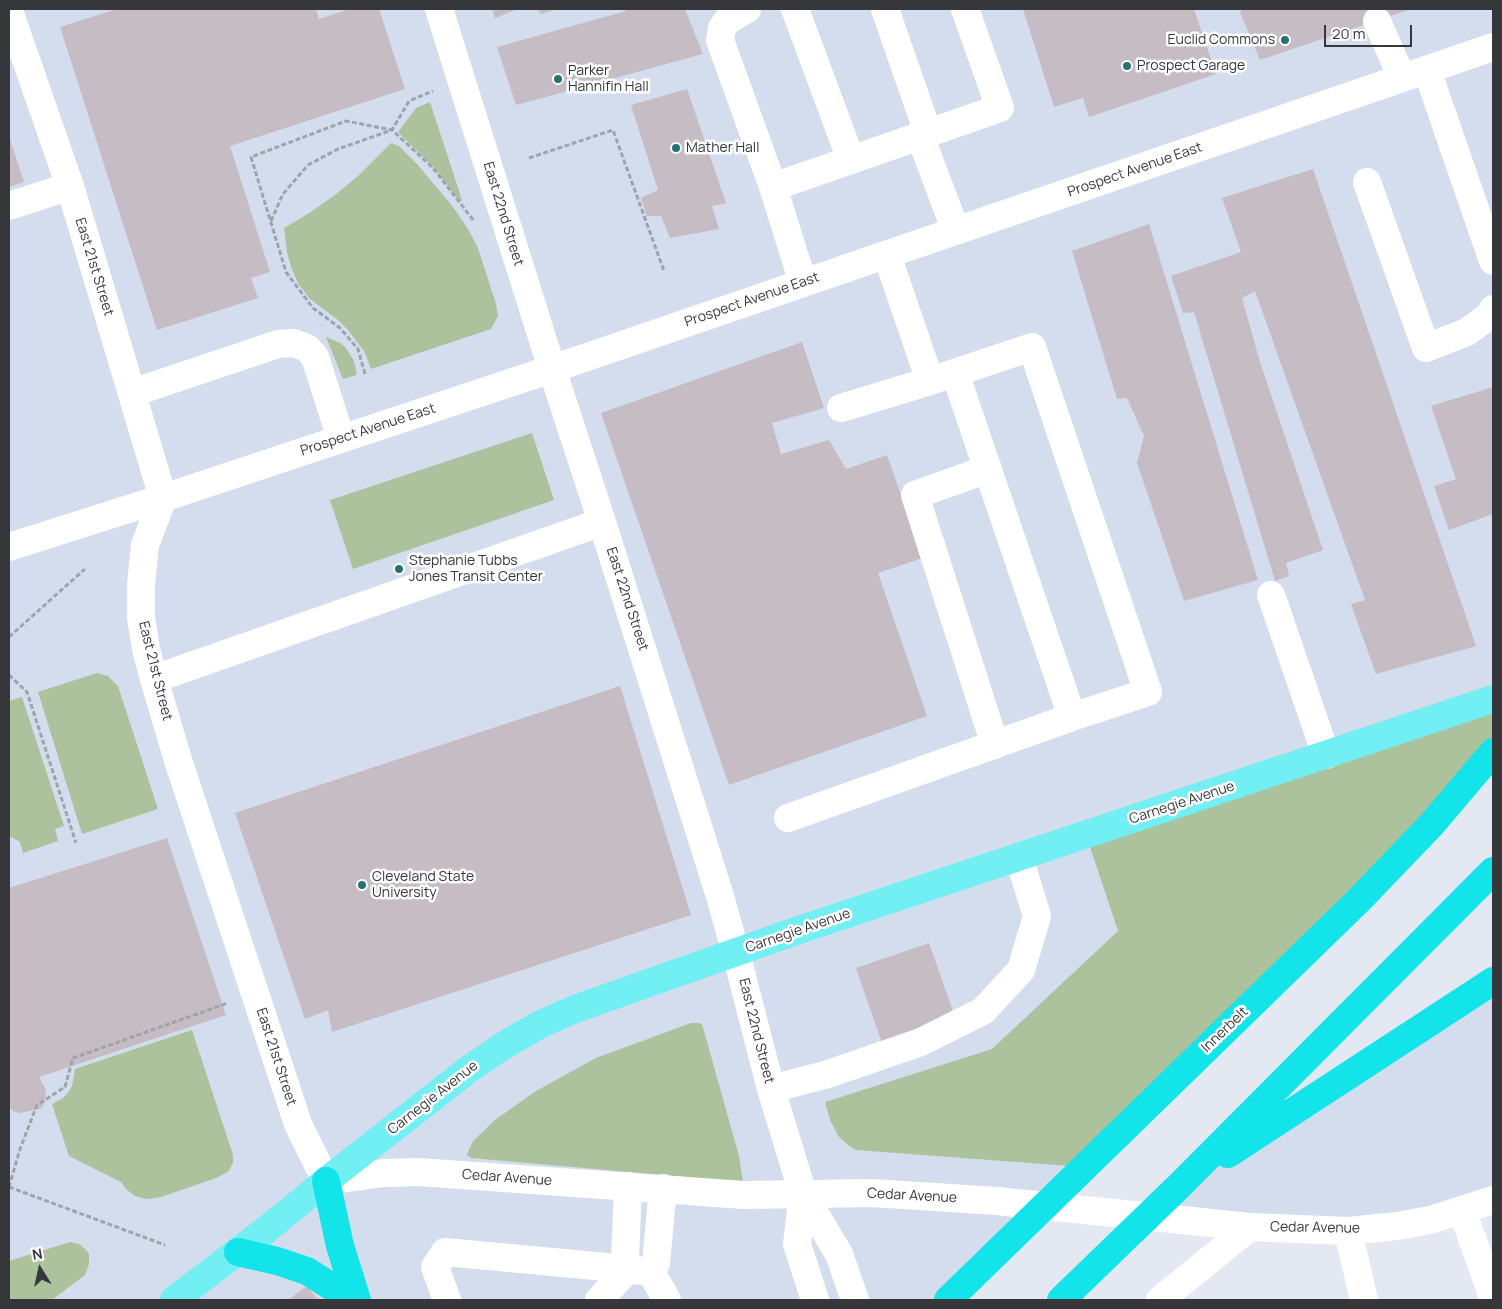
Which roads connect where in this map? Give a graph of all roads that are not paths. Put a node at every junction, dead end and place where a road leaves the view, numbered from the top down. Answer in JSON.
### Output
{"nodes":[{"id":1,"x":439,"y":9,"type":"edge"},
{"id":2,"x":747,"y":9,"type":"edge"},
{"id":3,"x":795,"y":9,"type":"edge"},
{"id":4,"x":885,"y":9,"type":"edge"},
{"id":5,"x":965,"y":9,"type":"edge"},
{"id":6,"x":9,"y":11,"type":"edge"},
{"id":7,"x":1377,"y":20,"type":"dead end"},
{"id":8,"x":1493,"y":47,"type":"edge"},
{"id":9,"x":1414,"y":74,"type":"junction"},
{"id":10,"x":924,"y":135,"type":"junction"},
{"id":11,"x":851,"y":160,"type":"junction"},
{"id":12,"x":1367,"y":182,"type":"dead end"},
{"id":13,"x":70,"y":186,"type":"junction"},
{"id":14,"x":773,"y":187,"type":"junction"},
{"id":15,"x":9,"y":206,"type":"edge"},
{"id":16,"x":956,"y":231,"type":"junction"},
{"id":17,"x":886,"y":254,"type":"junction"},
{"id":18,"x":1493,"y":261,"type":"edge"},
{"id":19,"x":803,"y":283,"type":"junction"},
{"id":20,"x":1493,"y":310,"type":"edge"},
{"id":21,"x":552,"y":369,"type":"junction"},
{"id":22,"x":955,"y":372,"type":"junction"},
{"id":23,"x":930,"y":381,"type":"junction"},
{"id":24,"x":132,"y":393,"type":"junction"},
{"id":25,"x":841,"y":408,"type":"dead end"},
{"id":26,"x":341,"y":439,"type":"junction"},
{"id":27,"x":988,"y":469,"type":"junction"},
{"id":28,"x":163,"y":498,"type":"junction"},
{"id":29,"x":602,"y":522,"type":"junction"},
{"id":30,"x":9,"y":547,"type":"edge"},
{"id":31,"x":1271,"y":595,"type":"dead end"},
{"id":32,"x":154,"y":679,"type":"junction"},
{"id":33,"x":1492,"y":700,"type":"edge"},
{"id":34,"x":1072,"y":717,"type":"junction"},
{"id":35,"x":995,"y":744,"type":"junction"},
{"id":36,"x":1493,"y":752,"type":"edge"},
{"id":37,"x":1326,"y":756,"type":"junction"},
{"id":38,"x":788,"y":818,"type":"dead end"},
{"id":39,"x":1018,"y":858,"type":"junction"},
{"id":40,"x":1493,"y":871,"type":"edge"},
{"id":41,"x":736,"y":953,"type":"junction"},
{"id":42,"x":1493,"y":981,"type":"edge"},
{"id":43,"x":771,"y":1090,"type":"junction"},
{"id":44,"x":326,"y":1181,"type":"junction"},
{"id":45,"x":1180,"y":1185,"type":"junction"},
{"id":46,"x":628,"y":1186,"type":"junction"},
{"id":47,"x":663,"y":1188,"type":"junction"},
{"id":48,"x":802,"y":1194,"type":"junction"},
{"id":49,"x":1493,"y":1200,"type":"edge"},
{"id":50,"x":1462,"y":1210,"type":"junction"},
{"id":51,"x":1250,"y":1227,"type":"junction"},
{"id":52,"x":1348,"y":1231,"type":"junction"},
{"id":53,"x":238,"y":1252,"type":"junction"},
{"id":54,"x":640,"y":1270,"type":"junction"},
{"id":55,"x":1493,"y":1297,"type":"edge"},
{"id":56,"x":174,"y":1300,"type":"edge"},
{"id":57,"x":348,"y":1300,"type":"edge"},
{"id":58,"x":357,"y":1300,"type":"edge"},
{"id":59,"x":447,"y":1300,"type":"edge"},
{"id":60,"x":599,"y":1300,"type":"edge"},
{"id":61,"x":667,"y":1300,"type":"edge"},
{"id":62,"x":814,"y":1300,"type":"edge"},
{"id":63,"x":855,"y":1300,"type":"edge"},
{"id":64,"x":948,"y":1300,"type":"edge"},
{"id":65,"x":1061,"y":1300,"type":"edge"},
{"id":66,"x":1160,"y":1300,"type":"edge"},
{"id":67,"x":1364,"y":1300,"type":"edge"}],
"edges":[{"from":1,"to":21,"type":"street","name":"East 22nd Street"},
{"from":2,"to":14,"type":"street"},
{"from":3,"to":11,"type":"street"},
{"from":4,"to":10,"type":"street"},
{"from":5,"to":10,"type":"street"},
{"from":6,"to":13,"type":"street","name":"East 21st Street"},
{"from":7,"to":9,"type":"street"},
{"from":8,"to":9,"type":"street","name":"Prospect Avenue East"},
{"from":9,"to":16,"type":"street","name":"Prospect Avenue East"},
{"from":9,"to":18,"type":"street"},
{"from":10,"to":11,"type":"street"},
{"from":10,"to":16,"type":"street"},
{"from":11,"to":14,"type":"street"},
{"from":12,"to":20,"type":"street"},
{"from":13,"to":15,"type":"street"},
{"from":13,"to":24,"type":"street","name":"East 21st Street"},
{"from":14,"to":19,"type":"street"},
{"from":16,"to":17,"type":"street","name":"Prospect Avenue East"},
{"from":17,"to":19,"type":"street","name":"Prospect Avenue East"},
{"from":17,"to":23,"type":"street"},
{"from":19,"to":21,"type":"street","name":"Prospect Avenue East"},
{"from":21,"to":26,"type":"street","name":"Prospect Avenue East"},
{"from":21,"to":29,"type":"street","name":"East 22nd Street"},
{"from":22,"to":23,"type":"street"},
{"from":22,"to":27,"type":"street"},
{"from":22,"to":34,"type":"street"},
{"from":23,"to":25,"type":"street"},
{"from":24,"to":26,"type":"street"},
{"from":24,"to":28,"type":"street","name":"East 21st Street"},
{"from":26,"to":28,"type":"street","name":"Prospect Avenue East"},
{"from":27,"to":34,"type":"street"},
{"from":27,"to":35,"type":"street"},
{"from":28,"to":30,"type":"street","name":"Prospect Avenue East"},
{"from":28,"to":32,"type":"street","name":"East 21st Street"},
{"from":29,"to":32,"type":"street"},
{"from":29,"to":41,"type":"street","name":"East 22nd Street"},
{"from":31,"to":37,"type":"street"},
{"from":32,"to":44,"type":"street","name":"East 21st Street"},
{"from":33,"to":37,"type":"main road","name":"Carnegie Avenue"},
{"from":34,"to":35,"type":"street"},
{"from":35,"to":38,"type":"street"},
{"from":36,"to":64,"type":"highway","name":"Innerbelt"},
{"from":37,"to":39,"type":"main road","name":"Carnegie Avenue"},
{"from":39,"to":41,"type":"main road","name":"Carnegie Avenue"},
{"from":39,"to":43,"type":"street"},
{"from":40,"to":45,"type":"highway"},
{"from":41,"to":43,"type":"street","name":"East 22nd Street"},
{"from":41,"to":44,"type":"main road","name":"Carnegie Avenue"},
{"from":42,"to":45,"type":"highway"},
{"from":43,"to":48,"type":"street","name":"East 22nd Street"},
{"from":44,"to":46,"type":"street","name":"Cedar Avenue"},
{"from":44,"to":53,"type":"main road","name":"Carnegie Avenue"},
{"from":44,"to":58,"type":"highway"},
{"from":45,"to":65,"type":"highway"},
{"from":46,"to":47,"type":"street","name":"Cedar Avenue"},
{"from":46,"to":54,"type":"street"},
{"from":47,"to":48,"type":"street","name":"Cedar Avenue"},
{"from":47,"to":54,"type":"street"},
{"from":48,"to":51,"type":"street","name":"Cedar Avenue"},
{"from":48,"to":62,"type":"street","name":"East 22nd Street"},
{"from":48,"to":63,"type":"street","name":"East 22nd Street"},
{"from":49,"to":50,"type":"street","name":"Cedar Avenue"},
{"from":50,"to":52,"type":"street","name":"Cedar Avenue"},
{"from":50,"to":55,"type":"street"},
{"from":51,"to":52,"type":"street","name":"Cedar Avenue"},
{"from":51,"to":66,"type":"street"},
{"from":52,"to":67,"type":"street"},
{"from":53,"to":56,"type":"main road","name":"Carnegie Avenue"},
{"from":53,"to":57,"type":"highway"},
{"from":54,"to":59,"type":"street"},
{"from":54,"to":60,"type":"street"},
{"from":54,"to":61,"type":"street"}]}
